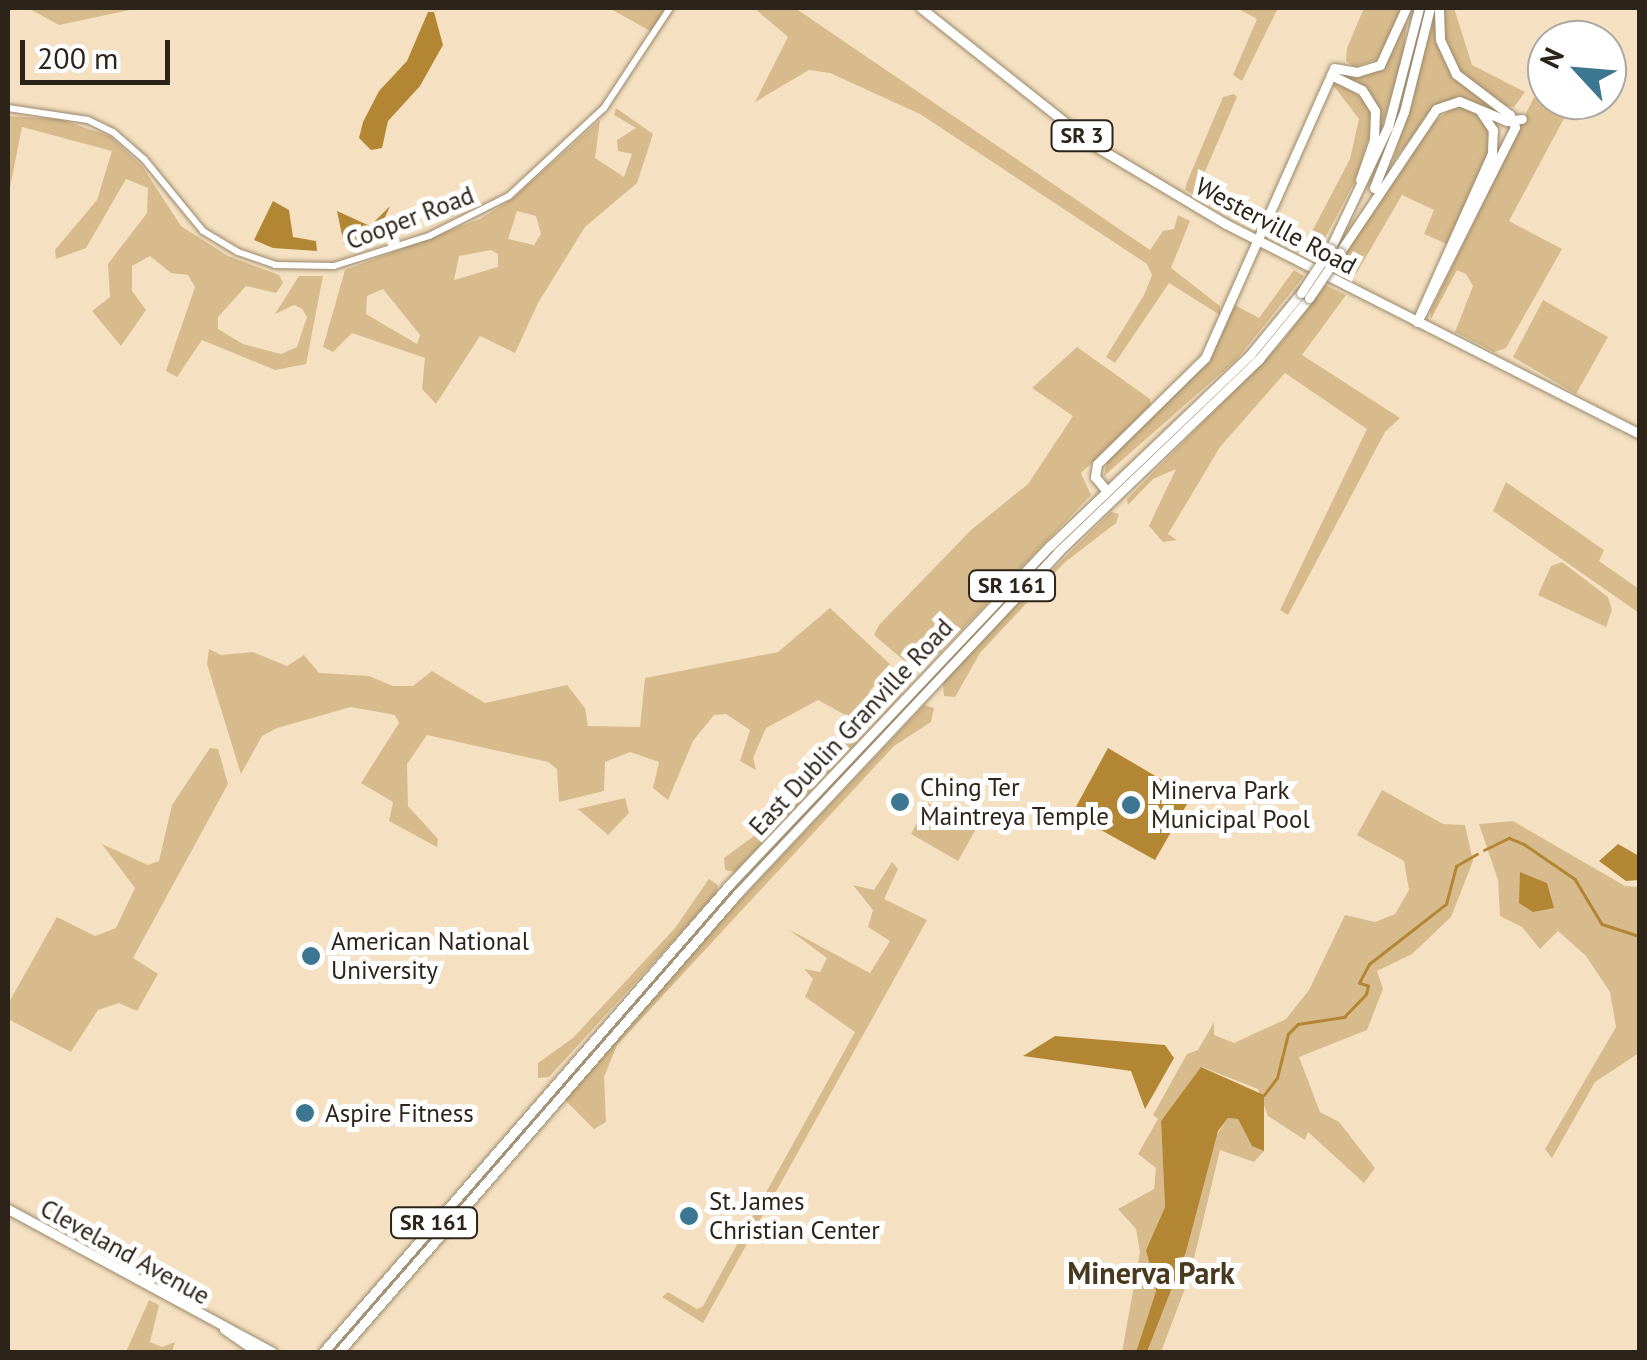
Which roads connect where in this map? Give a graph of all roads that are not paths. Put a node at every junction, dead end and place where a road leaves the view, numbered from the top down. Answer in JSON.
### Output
{"nodes":[{"id":1,"x":670,"y":8,"type":"edge"},
{"id":2,"x":921,"y":8,"type":"edge"},
{"id":3,"x":1406,"y":8,"type":"edge"},
{"id":4,"x":1418,"y":8,"type":"edge"},
{"id":5,"x":1430,"y":8,"type":"edge"},
{"id":6,"x":1439,"y":8,"type":"edge"},
{"id":7,"x":1332,"y":72,"type":"junction"},
{"id":8,"x":1476,"y":106,"type":"junction"},
{"id":9,"x":8,"y":108,"type":"edge"},
{"id":10,"x":1518,"y":120,"type":"junction"},
{"id":11,"x":1258,"y":241,"type":"junction"},
{"id":12,"x":1335,"y":250,"type":"junction"},
{"id":13,"x":1417,"y":322,"type":"junction"},
{"id":14,"x":1255,"y":357,"type":"junction"},
{"id":15,"x":1640,"y":434,"type":"edge"},
{"id":16,"x":1110,"y":494,"type":"junction"},
{"id":17,"x":996,"y":604,"type":"junction"},
{"id":18,"x":919,"y":684,"type":"junction"},
{"id":19,"x":928,"y":692,"type":"junction"},
{"id":20,"x":862,"y":762,"type":"junction"},
{"id":21,"x":602,"y":1025,"type":"junction"},
{"id":22,"x":543,"y":1093,"type":"junction"},
{"id":23,"x":552,"y":1101,"type":"junction"},
{"id":24,"x":488,"y":1176,"type":"junction"},
{"id":25,"x":8,"y":1208,"type":"edge"},
{"id":26,"x":224,"y":1330,"type":"junction"},
{"id":27,"x":257,"y":1352,"type":"edge"},
{"id":28,"x":272,"y":1352,"type":"edge"},
{"id":29,"x":324,"y":1352,"type":"edge"},
{"id":30,"x":339,"y":1352,"type":"edge"}],
"edges":[{"from":1,"to":9,"type":"street","name":"Cooper Road"},
{"from":2,"to":11,"type":"main road","name":"Westerville Road","number":"SR 3"},
{"from":3,"to":7,"type":"main road"},
{"from":4,"to":12,"type":"main road","name":"East Dublin Granville Road","number":"SR 161"},
{"from":5,"to":12,"type":"main road","name":"East Dublin Granville Road","number":"SR 161"},
{"from":6,"to":10,"type":"main road"},
{"from":7,"to":11,"type":"main road"},
{"from":7,"to":12,"type":"main road"},
{"from":8,"to":10,"type":"main road"},
{"from":8,"to":12,"type":"main road"},
{"from":8,"to":13,"type":"main road"},
{"from":10,"to":13,"type":"main road"},
{"from":11,"to":13,"type":"main road","name":"Westerville Road","number":"SR 3"},
{"from":11,"to":16,"type":"main road"},
{"from":12,"to":14,"type":"main road","name":"East Dublin Granville Road","number":"SR 161","bridge":true},
{"from":13,"to":15,"type":"main road","name":"Westerville Road","number":"SR 3"},
{"from":14,"to":16,"type":"main road","name":"East Dublin Granville Road","number":"SR 161"},
{"from":14,"to":16,"type":"main road","name":"East Dublin Granville Road","number":"SR 161"},
{"from":16,"to":17,"type":"main road","name":"East Dublin Granville Road","number":"SR 161"},
{"from":16,"to":19,"type":"main road","name":"East Dublin Granville Road","number":"SR 161"},
{"from":17,"to":18,"type":"main road","name":"East Dublin Granville Road","number":"SR 161"},
{"from":17,"to":19,"type":"main road"},
{"from":18,"to":20,"type":"main road"},
{"from":18,"to":21,"type":"main road","name":"East Dublin Granville Road","number":"SR 161"},
{"from":19,"to":20,"type":"main road","name":"East Dublin Granville Road","number":"SR 161"},
{"from":20,"to":23,"type":"main road","name":"East Dublin Granville Road","number":"SR 161"},
{"from":21,"to":22,"type":"main road","name":"East Dublin Granville Road","number":"SR 161"},
{"from":21,"to":23,"type":"main road"},
{"from":22,"to":24,"type":"main road"},
{"from":22,"to":29,"type":"main road","name":"East Dublin Granville Road","number":"SR 161"},
{"from":23,"to":24,"type":"main road","name":"East Dublin Granville Road","number":"SR 161"},
{"from":24,"to":30,"type":"main road","name":"East Dublin Granville Road","number":"SR 161"},
{"from":25,"to":26,"type":"main road","name":"Cleveland Avenue"},
{"from":26,"to":27,"type":"main road","name":"Cleveland Avenue"},
{"from":26,"to":28,"type":"main road","name":"Cleveland Avenue"}]}
